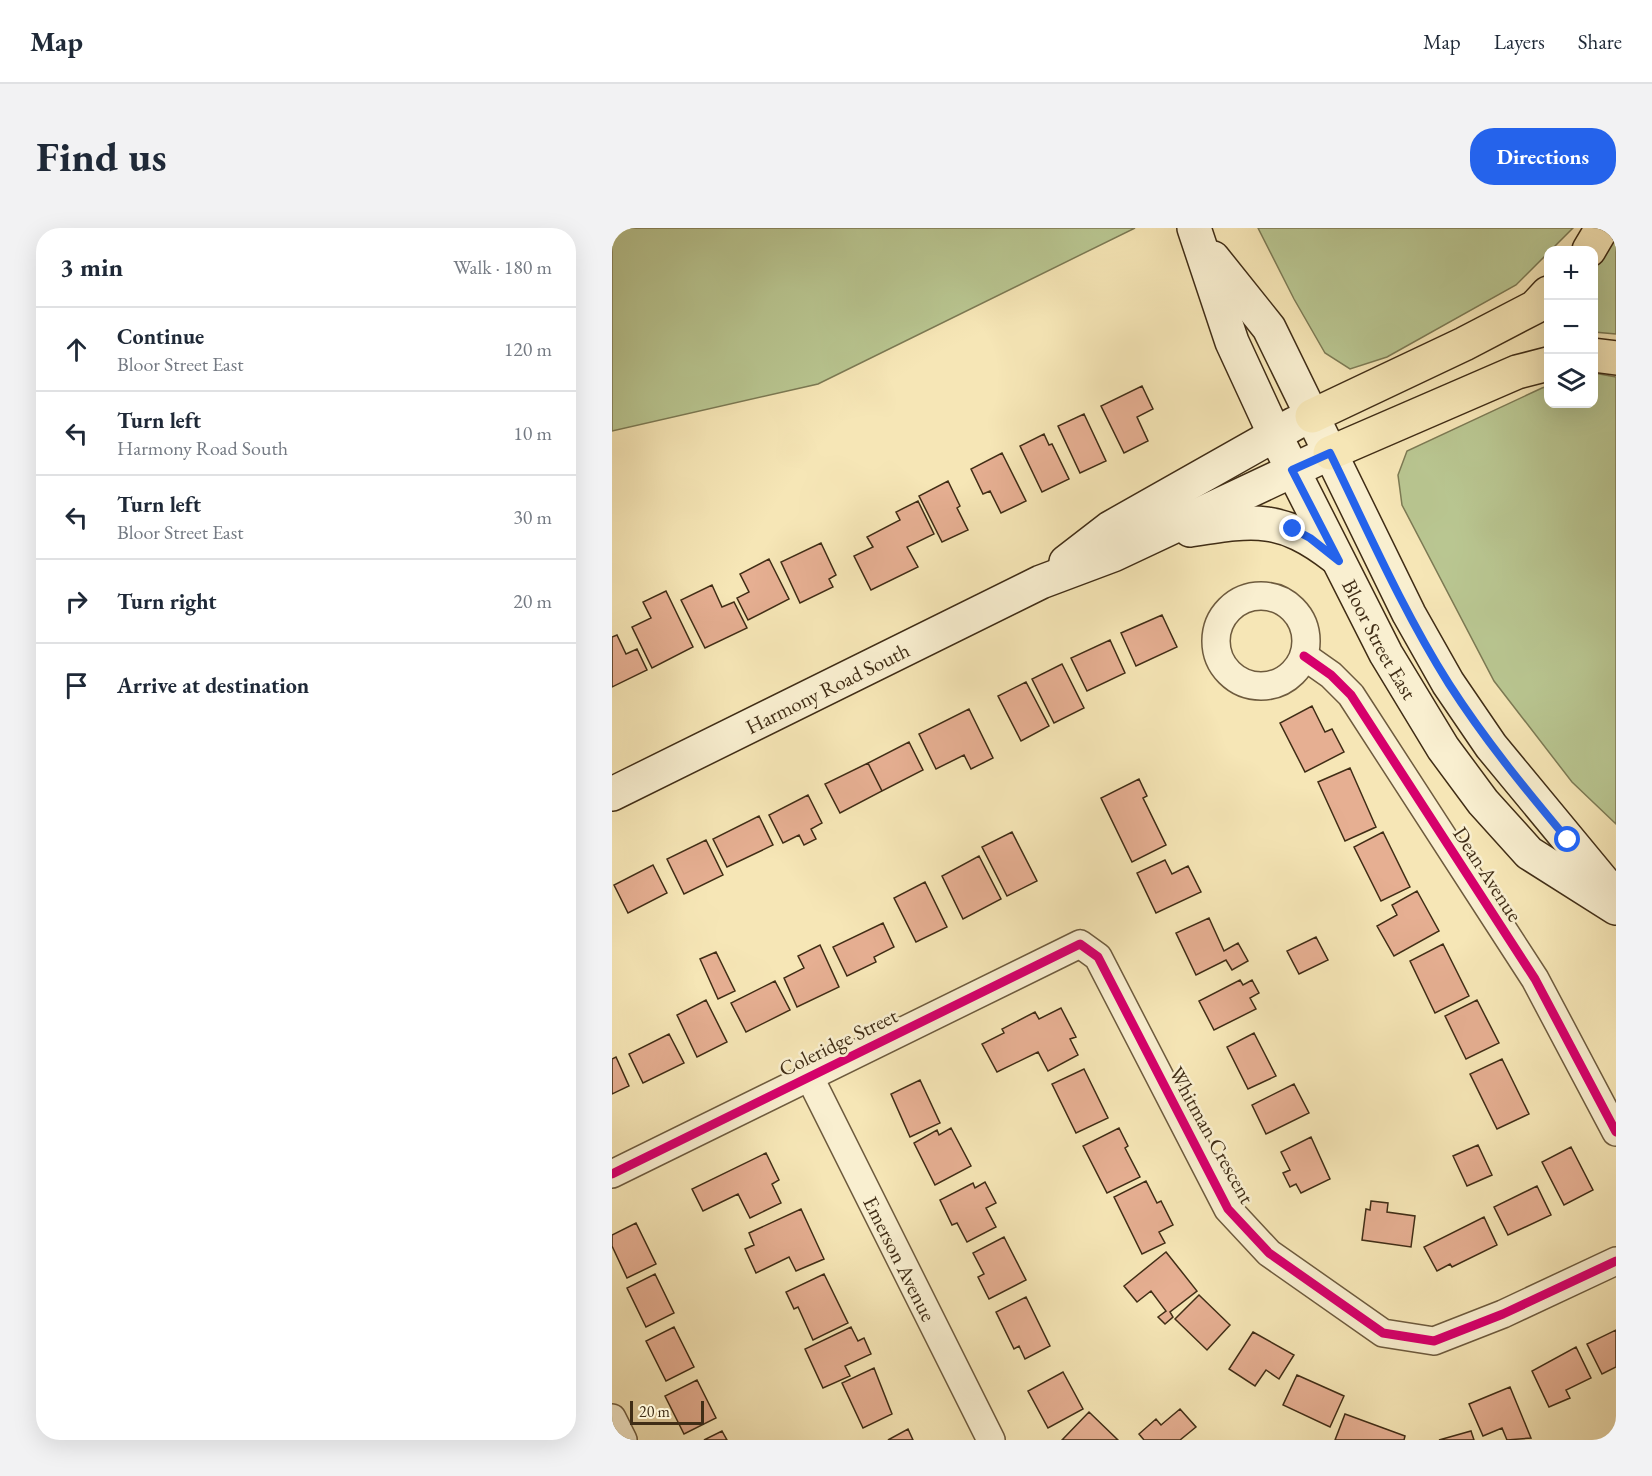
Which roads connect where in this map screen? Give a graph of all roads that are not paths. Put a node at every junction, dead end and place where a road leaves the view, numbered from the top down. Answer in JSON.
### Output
{"nodes":[{"id":1,"x":1602,"y":228,"type":"edge"},
{"id":2,"x":1196,"y":234,"type":"edge"},
{"id":3,"x":1591,"y":246,"type":"edge"},
{"id":4,"x":1544,"y":297,"type":"edge"},
{"id":5,"x":1598,"y":356,"type":"edge"},
{"id":6,"x":1616,"y":358,"type":"edge"},
{"id":7,"x":1544,"y":365,"type":"edge"},
{"id":8,"x":1312,"y":416,"type":"junction"},
{"id":9,"x":1274,"y":433,"type":"junction"},
{"id":10,"x":1330,"y":453,"type":"junction"},
{"id":11,"x":1292,"y":470,"type":"junction"},
{"id":12,"x":1159,"y":535,"type":"junction"},
{"id":13,"x":1339,"y":561,"type":"junction"},
{"id":14,"x":1041,"y":582,"type":"junction"},
{"id":15,"x":1304,"y":656,"type":"dead end"},
{"id":16,"x":612,"y":794,"type":"edge"},
{"id":17,"x":1616,"y":897,"type":"edge"},
{"id":18,"x":1616,"y":908,"type":"edge"},
{"id":19,"x":1080,"y":944,"type":"joint"},
{"id":20,"x":809,"y":1076,"type":"junction"},
{"id":21,"x":1616,"y":1132,"type":"edge"},
{"id":22,"x":612,"y":1174,"type":"edge"},
{"id":23,"x":1616,"y":1261,"type":"edge"},
{"id":24,"x":612,"y":1418,"type":"edge"},
{"id":25,"x":623,"y":1440,"type":"edge"},
{"id":26,"x":991,"y":1440,"type":"edge"}],
"edges":[{"from":1,"to":3,"type":"highway"},
{"from":2,"to":8,"type":"main road","name":"Bloor Street East"},
{"from":2,"to":9,"type":"main road","name":"Bloor Street East"},
{"from":4,"to":8,"type":"highway"},
{"from":5,"to":6,"type":"highway"},
{"from":7,"to":10,"type":"highway"},
{"from":8,"to":9,"type":"main road","name":"Harmony Road South"},
{"from":8,"to":10,"type":"main road","name":"Bloor Street East"},
{"from":9,"to":11,"type":"main road","name":"Bloor Street East"},
{"from":9,"to":14,"type":"main road","name":"Harmony Road South"},
{"from":10,"to":11,"type":"main road","name":"Harmony Road South"},
{"from":10,"to":17,"type":"main road","name":"Bloor Street East"},
{"from":11,"to":12,"type":"main road","name":"Harmony Road South"},
{"from":11,"to":13,"type":"main road","name":"Bloor Street East"},
{"from":12,"to":13,"type":"main road"},
{"from":12,"to":14,"type":"main road","name":"Harmony Road South"},
{"from":13,"to":18,"type":"main road","name":"Bloor Street East"},
{"from":14,"to":16,"type":"main road","name":"Harmony Road South"},
{"from":15,"to":21,"type":"street","name":"Dean Avenue"},
{"from":19,"to":20,"type":"street","name":"Coleridge Street"},
{"from":19,"to":23,"type":"street","name":"Whitman Crescent"},
{"from":20,"to":22,"type":"street","name":"Coleridge Street"},
{"from":20,"to":26,"type":"street","name":"Emerson Avenue"},
{"from":24,"to":25,"type":"street"}]}
